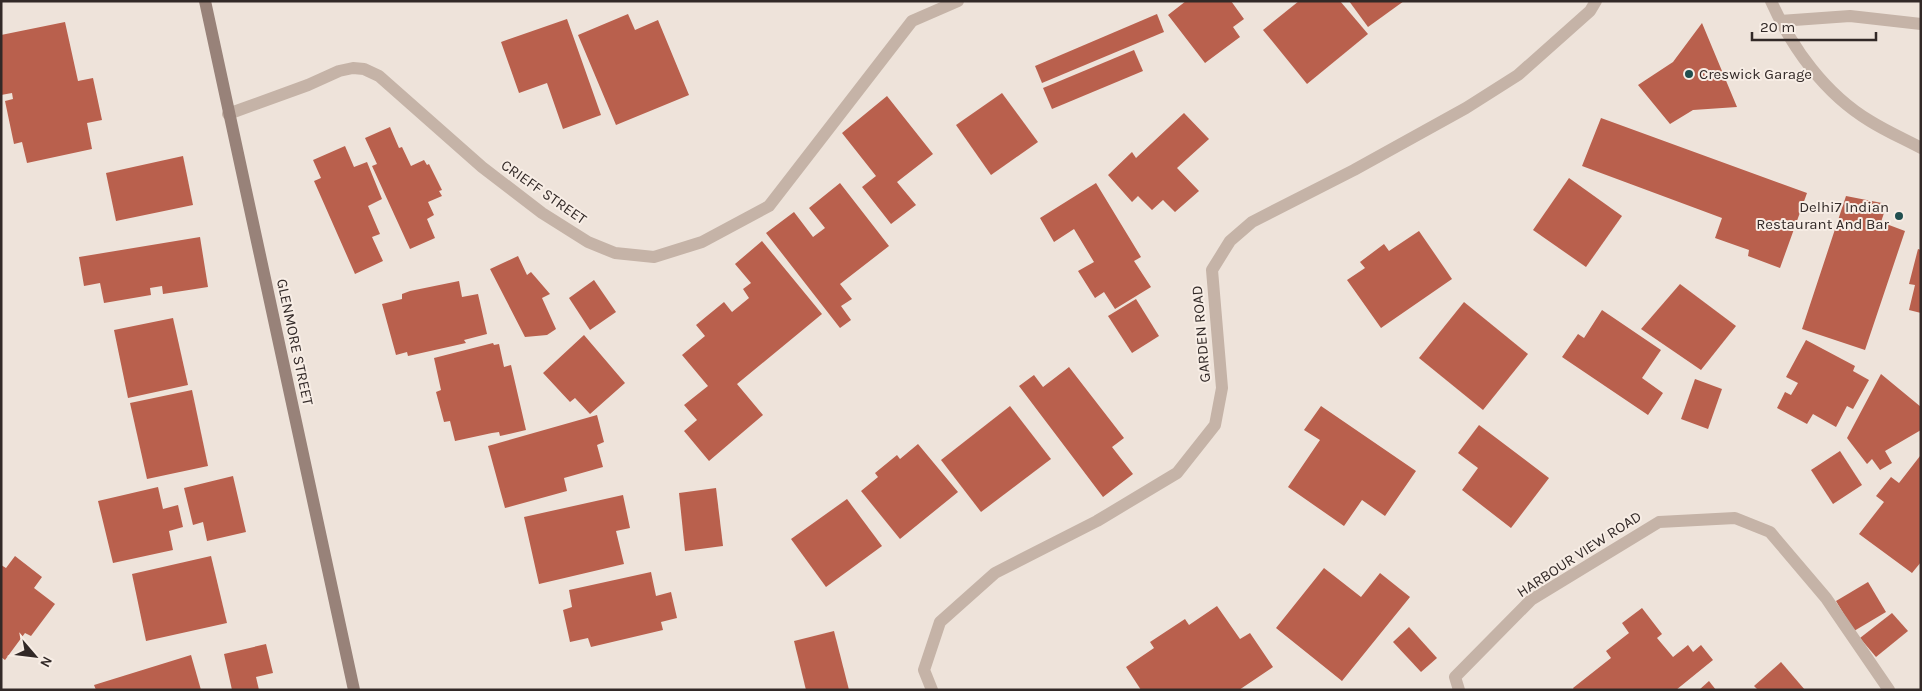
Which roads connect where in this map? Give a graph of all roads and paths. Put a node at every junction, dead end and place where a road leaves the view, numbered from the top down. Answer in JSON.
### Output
{"nodes":[{"id":1,"x":205,"y":1,"type":"edge"},
{"id":2,"x":958,"y":1,"type":"edge"},
{"id":3,"x":1596,"y":1,"type":"edge"},
{"id":4,"x":1771,"y":1,"type":"edge"},
{"id":5,"x":1780,"y":21,"type":"junction"},
{"id":6,"x":1921,"y":24,"type":"edge"},
{"id":7,"x":228,"y":114,"type":"junction"},
{"id":8,"x":1921,"y":148,"type":"edge"},
{"id":9,"x":354,"y":690,"type":"edge"},
{"id":10,"x":932,"y":690,"type":"edge"},
{"id":11,"x":1459,"y":690,"type":"edge"},
{"id":12,"x":1889,"y":690,"type":"edge"}],
"edges":[{"from":1,"to":7,"type":"main road","name":"GLENMORE STREET"},
{"from":2,"to":7,"type":"street","name":"CRIEFF STREET"},
{"from":3,"to":10,"type":"street","name":"GARDEN ROAD"},
{"from":4,"to":5,"type":"street"},
{"from":5,"to":6,"type":"street"},
{"from":5,"to":8,"type":"street"},
{"from":7,"to":9,"type":"main road","name":"GLENMORE STREET"},
{"from":11,"to":12,"type":"street","name":"HARBOUR VIEW ROAD"}]}
